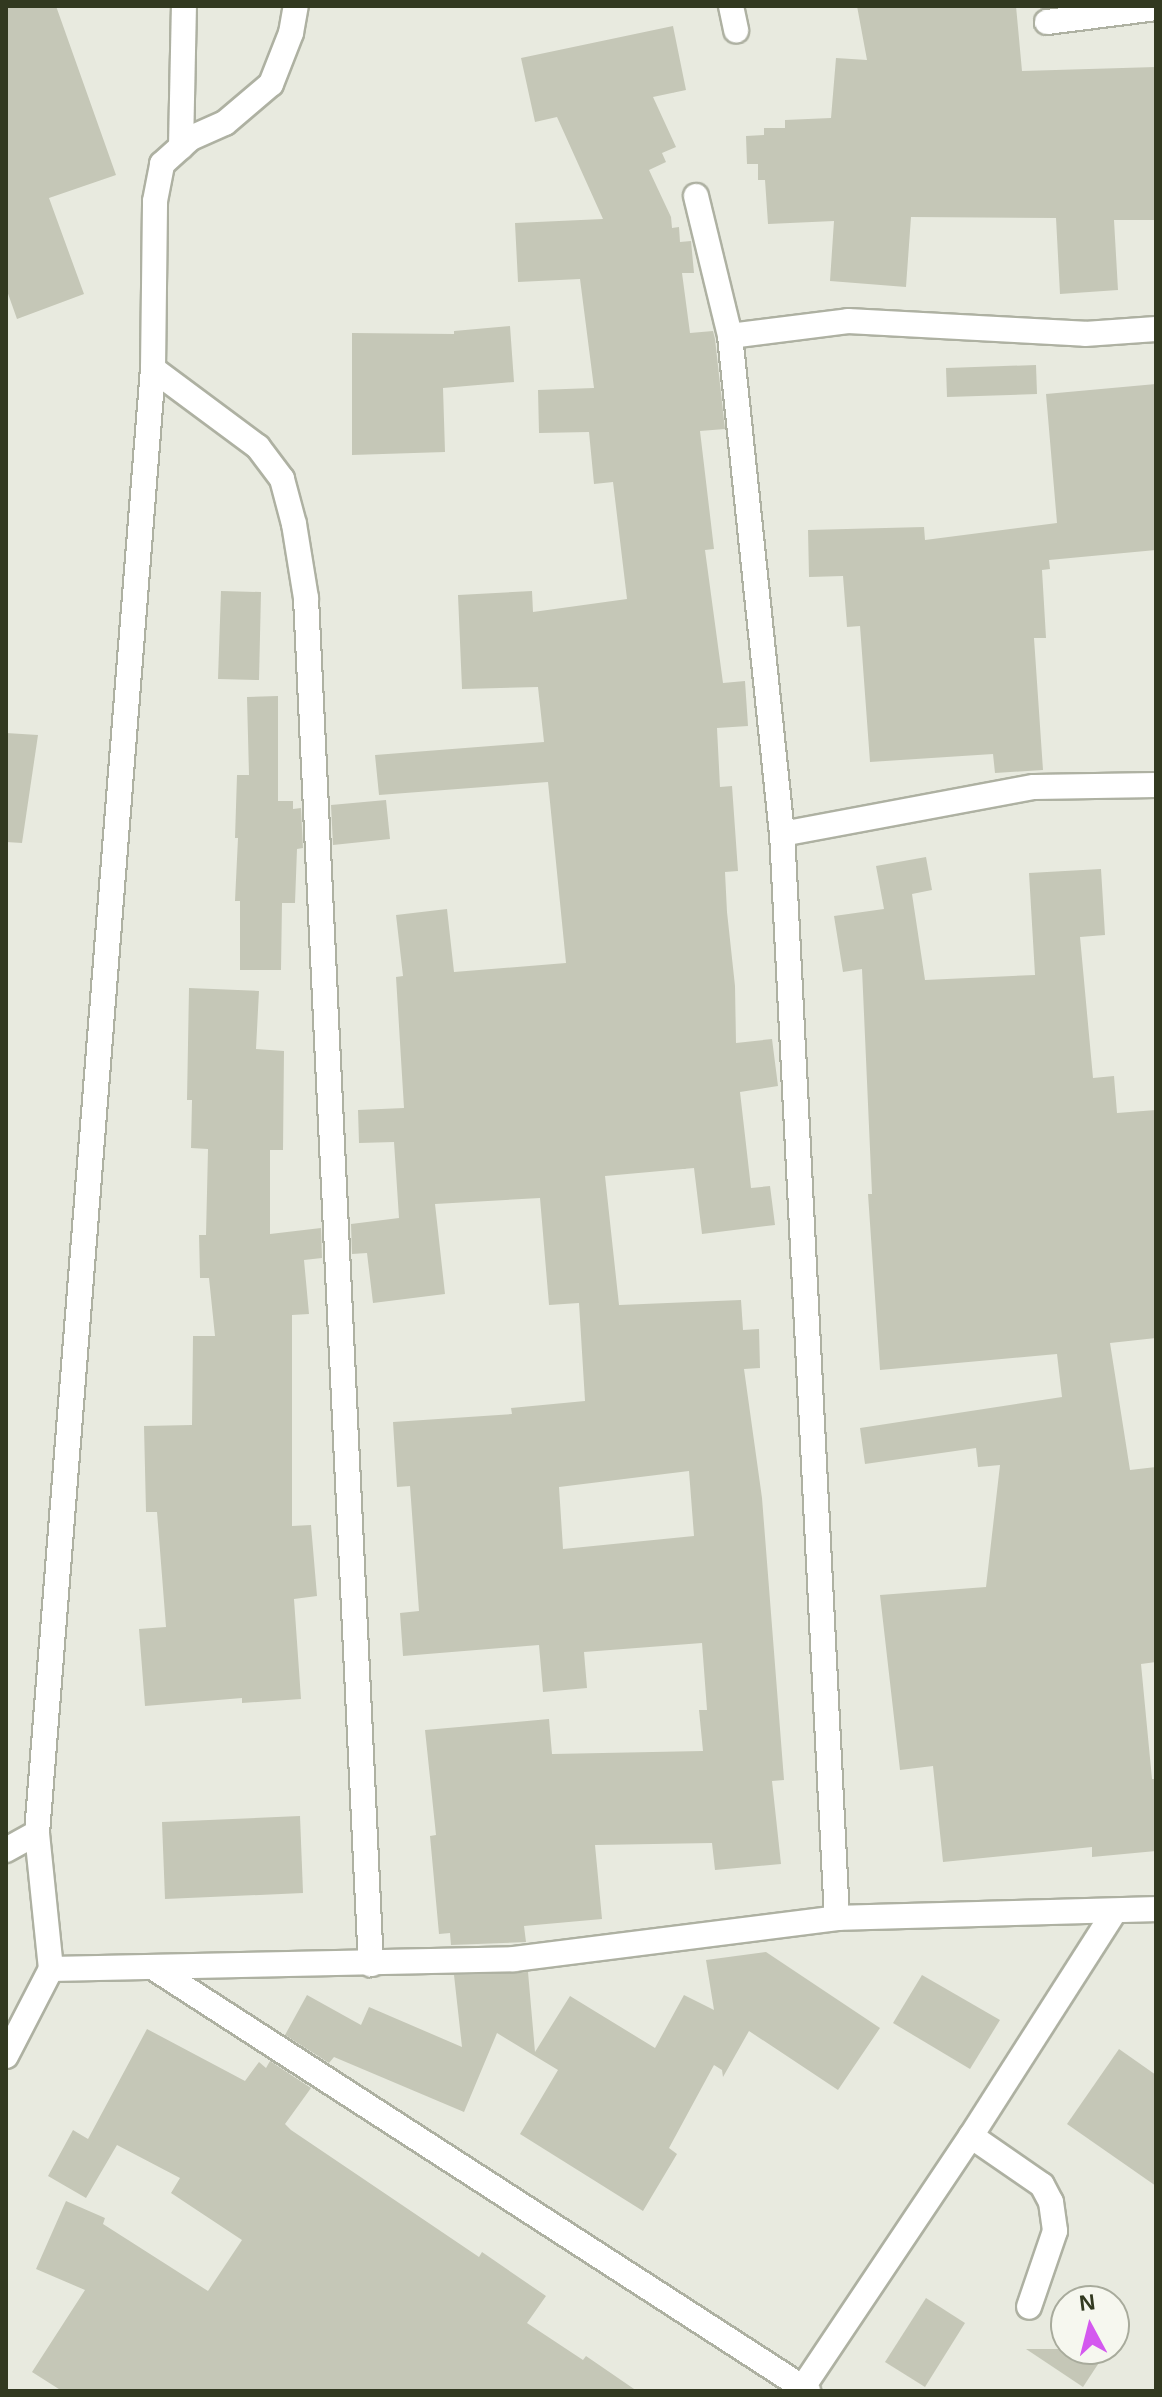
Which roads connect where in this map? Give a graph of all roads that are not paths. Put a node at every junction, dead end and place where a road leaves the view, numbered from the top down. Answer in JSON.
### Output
{"nodes":[{"id":1,"x":184,"y":6,"type":"edge"},
{"id":2,"x":296,"y":6,"type":"edge"},
{"id":3,"x":1156,"y":8,"type":"edge"},
{"id":4,"x":1047,"y":22,"type":"dead end"},
{"id":5,"x":181,"y":147,"type":"junction"},
{"id":6,"x":696,"y":196,"type":"dead end"},
{"id":7,"x":1156,"y":329,"type":"edge"},
{"id":8,"x":730,"y":336,"type":"junction"},
{"id":9,"x":153,"y":369,"type":"junction"},
{"id":10,"x":1156,"y":785,"type":"edge"},
{"id":11,"x":782,"y":834,"type":"junction"},
{"id":12,"x":37,"y":1833,"type":"junction"},
{"id":13,"x":6,"y":1850,"type":"edge"},
{"id":14,"x":1156,"y":1909,"type":"edge"},
{"id":15,"x":1114,"y":1912,"type":"junction"},
{"id":16,"x":837,"y":1918,"type":"junction"},
{"id":17,"x":371,"y":1964,"type":"junction"},
{"id":18,"x":154,"y":1968,"type":"junction"},
{"id":19,"x":51,"y":1969,"type":"junction"},
{"id":20,"x":6,"y":2056,"type":"edge"},
{"id":21,"x":971,"y":2136,"type":"junction"},
{"id":22,"x":1029,"y":2307,"type":"dead end"},
{"id":23,"x":806,"y":2389,"type":"edge"}],
"edges":[{"from":1,"to":5,"type":"street"},
{"from":2,"to":5,"type":"street"},
{"from":3,"to":4,"type":"street"},
{"from":5,"to":9,"type":"street"},
{"from":6,"to":8,"type":"street"},
{"from":7,"to":8,"type":"street"},
{"from":8,"to":11,"type":"street"},
{"from":9,"to":12,"type":"street"},
{"from":9,"to":17,"type":"street"},
{"from":10,"to":11,"type":"street"},
{"from":11,"to":16,"type":"street"},
{"from":12,"to":13,"type":"street"},
{"from":12,"to":19,"type":"street"},
{"from":14,"to":15,"type":"street"},
{"from":15,"to":16,"type":"street"},
{"from":15,"to":21,"type":"street"},
{"from":16,"to":17,"type":"street"},
{"from":17,"to":18,"type":"street"},
{"from":18,"to":19,"type":"street"},
{"from":18,"to":23,"type":"street"},
{"from":19,"to":20,"type":"street"},
{"from":21,"to":22,"type":"street"},
{"from":21,"to":23,"type":"street"}]}
